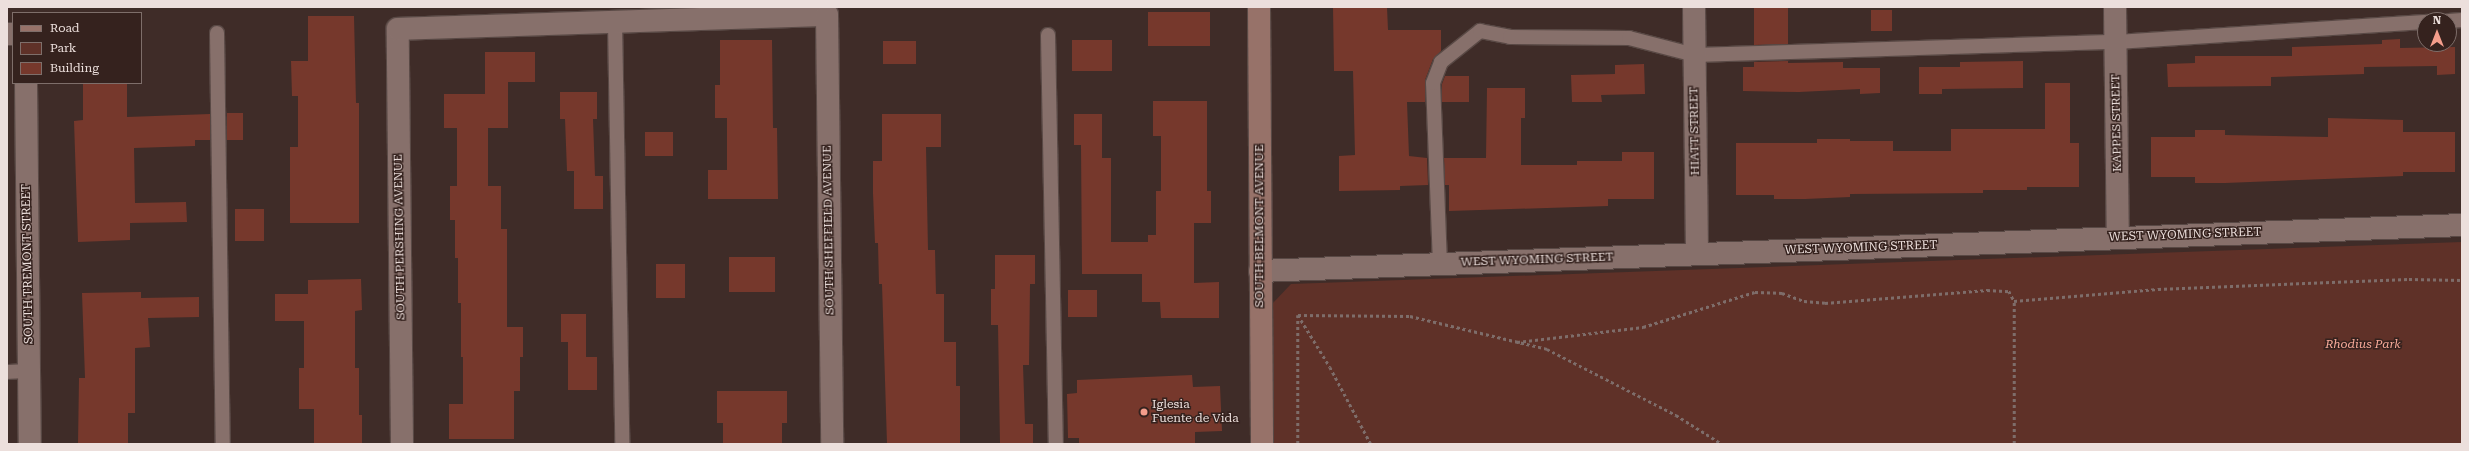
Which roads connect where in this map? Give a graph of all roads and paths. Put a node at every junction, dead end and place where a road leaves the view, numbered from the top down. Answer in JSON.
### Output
{"nodes":[{"id":1,"x":1259,"y":7,"type":"edge"},
{"id":2,"x":1694,"y":7,"type":"edge"},
{"id":3,"x":2115,"y":7,"type":"edge"},
{"id":4,"x":615,"y":22,"type":"junction"},
{"id":5,"x":2417,"y":23,"type":"edge"},
{"id":6,"x":217,"y":33,"type":"dead end"},
{"id":7,"x":1048,"y":35,"type":"dead end"},
{"id":8,"x":2116,"y":42,"type":"junction"},
{"id":9,"x":1695,"y":55,"type":"junction"},
{"id":10,"x":26,"y":84,"type":"edge"},
{"id":11,"x":2462,"y":225,"type":"edge"},
{"id":12,"x":2118,"y":238,"type":"junction"},
{"id":13,"x":1696,"y":254,"type":"junction"},
{"id":14,"x":1440,"y":264,"type":"junction"},
{"id":15,"x":1260,"y":271,"type":"junction"},
{"id":16,"x":2462,"y":280,"type":"edge"},
{"id":17,"x":2014,"y":301,"type":"junction"},
{"id":18,"x":1298,"y":315,"type":"junction"},
{"id":19,"x":1517,"y":342,"type":"junction"},
{"id":20,"x":29,"y":371,"type":"junction"},
{"id":21,"x":7,"y":372,"type":"edge"},
{"id":22,"x":30,"y":444,"type":"edge"},
{"id":23,"x":223,"y":444,"type":"edge"},
{"id":24,"x":402,"y":444,"type":"edge"},
{"id":25,"x":622,"y":444,"type":"edge"},
{"id":26,"x":832,"y":444,"type":"edge"},
{"id":27,"x":1056,"y":444,"type":"edge"},
{"id":28,"x":1262,"y":444,"type":"edge"},
{"id":29,"x":1298,"y":444,"type":"edge"},
{"id":30,"x":1371,"y":444,"type":"edge"},
{"id":31,"x":1722,"y":444,"type":"edge"},
{"id":32,"x":2014,"y":444,"type":"edge"}],
"edges":[{"from":1,"to":15,"type":"main road","name":"SOUTH BELMONT AVENUE"},
{"from":2,"to":9,"type":"street","name":"HIATT STREET"},
{"from":3,"to":8,"type":"street","name":"KAPPES STREET"},
{"from":4,"to":24,"type":"street","name":"SOUTH PERSHING AVENUE"},
{"from":4,"to":25,"type":"lane"},
{"from":4,"to":26,"type":"street","name":"SOUTH SHEFFIELD AVENUE"},
{"from":5,"to":8,"type":"lane"},
{"from":6,"to":23,"type":"lane"},
{"from":7,"to":27,"type":"lane"},
{"from":8,"to":9,"type":"lane"},
{"from":8,"to":12,"type":"street","name":"KAPPES STREET"},
{"from":9,"to":13,"type":"street","name":"HIATT STREET"},
{"from":9,"to":14,"type":"lane"},
{"from":10,"to":20,"type":"street","name":"SOUTH TREMONT STREET"},
{"from":11,"to":12,"type":"street","name":"WEST WYOMING STREET"},
{"from":12,"to":13,"type":"street","name":"WEST WYOMING STREET"},
{"from":13,"to":14,"type":"street","name":"WEST WYOMING STREET"},
{"from":14,"to":15,"type":"street","name":"WEST WYOMING STREET"},
{"from":15,"to":28,"type":"main road","name":"SOUTH BELMONT AVENUE"},
{"from":16,"to":17,"type":"path"},
{"from":17,"to":19,"type":"path"},
{"from":17,"to":32,"type":"path"},
{"from":18,"to":19,"type":"path"},
{"from":18,"to":29,"type":"path"},
{"from":18,"to":30,"type":"path"},
{"from":19,"to":31,"type":"path"},
{"from":20,"to":21,"type":"lane"},
{"from":20,"to":22,"type":"street","name":"SOUTH TREMONT STREET"}]}
